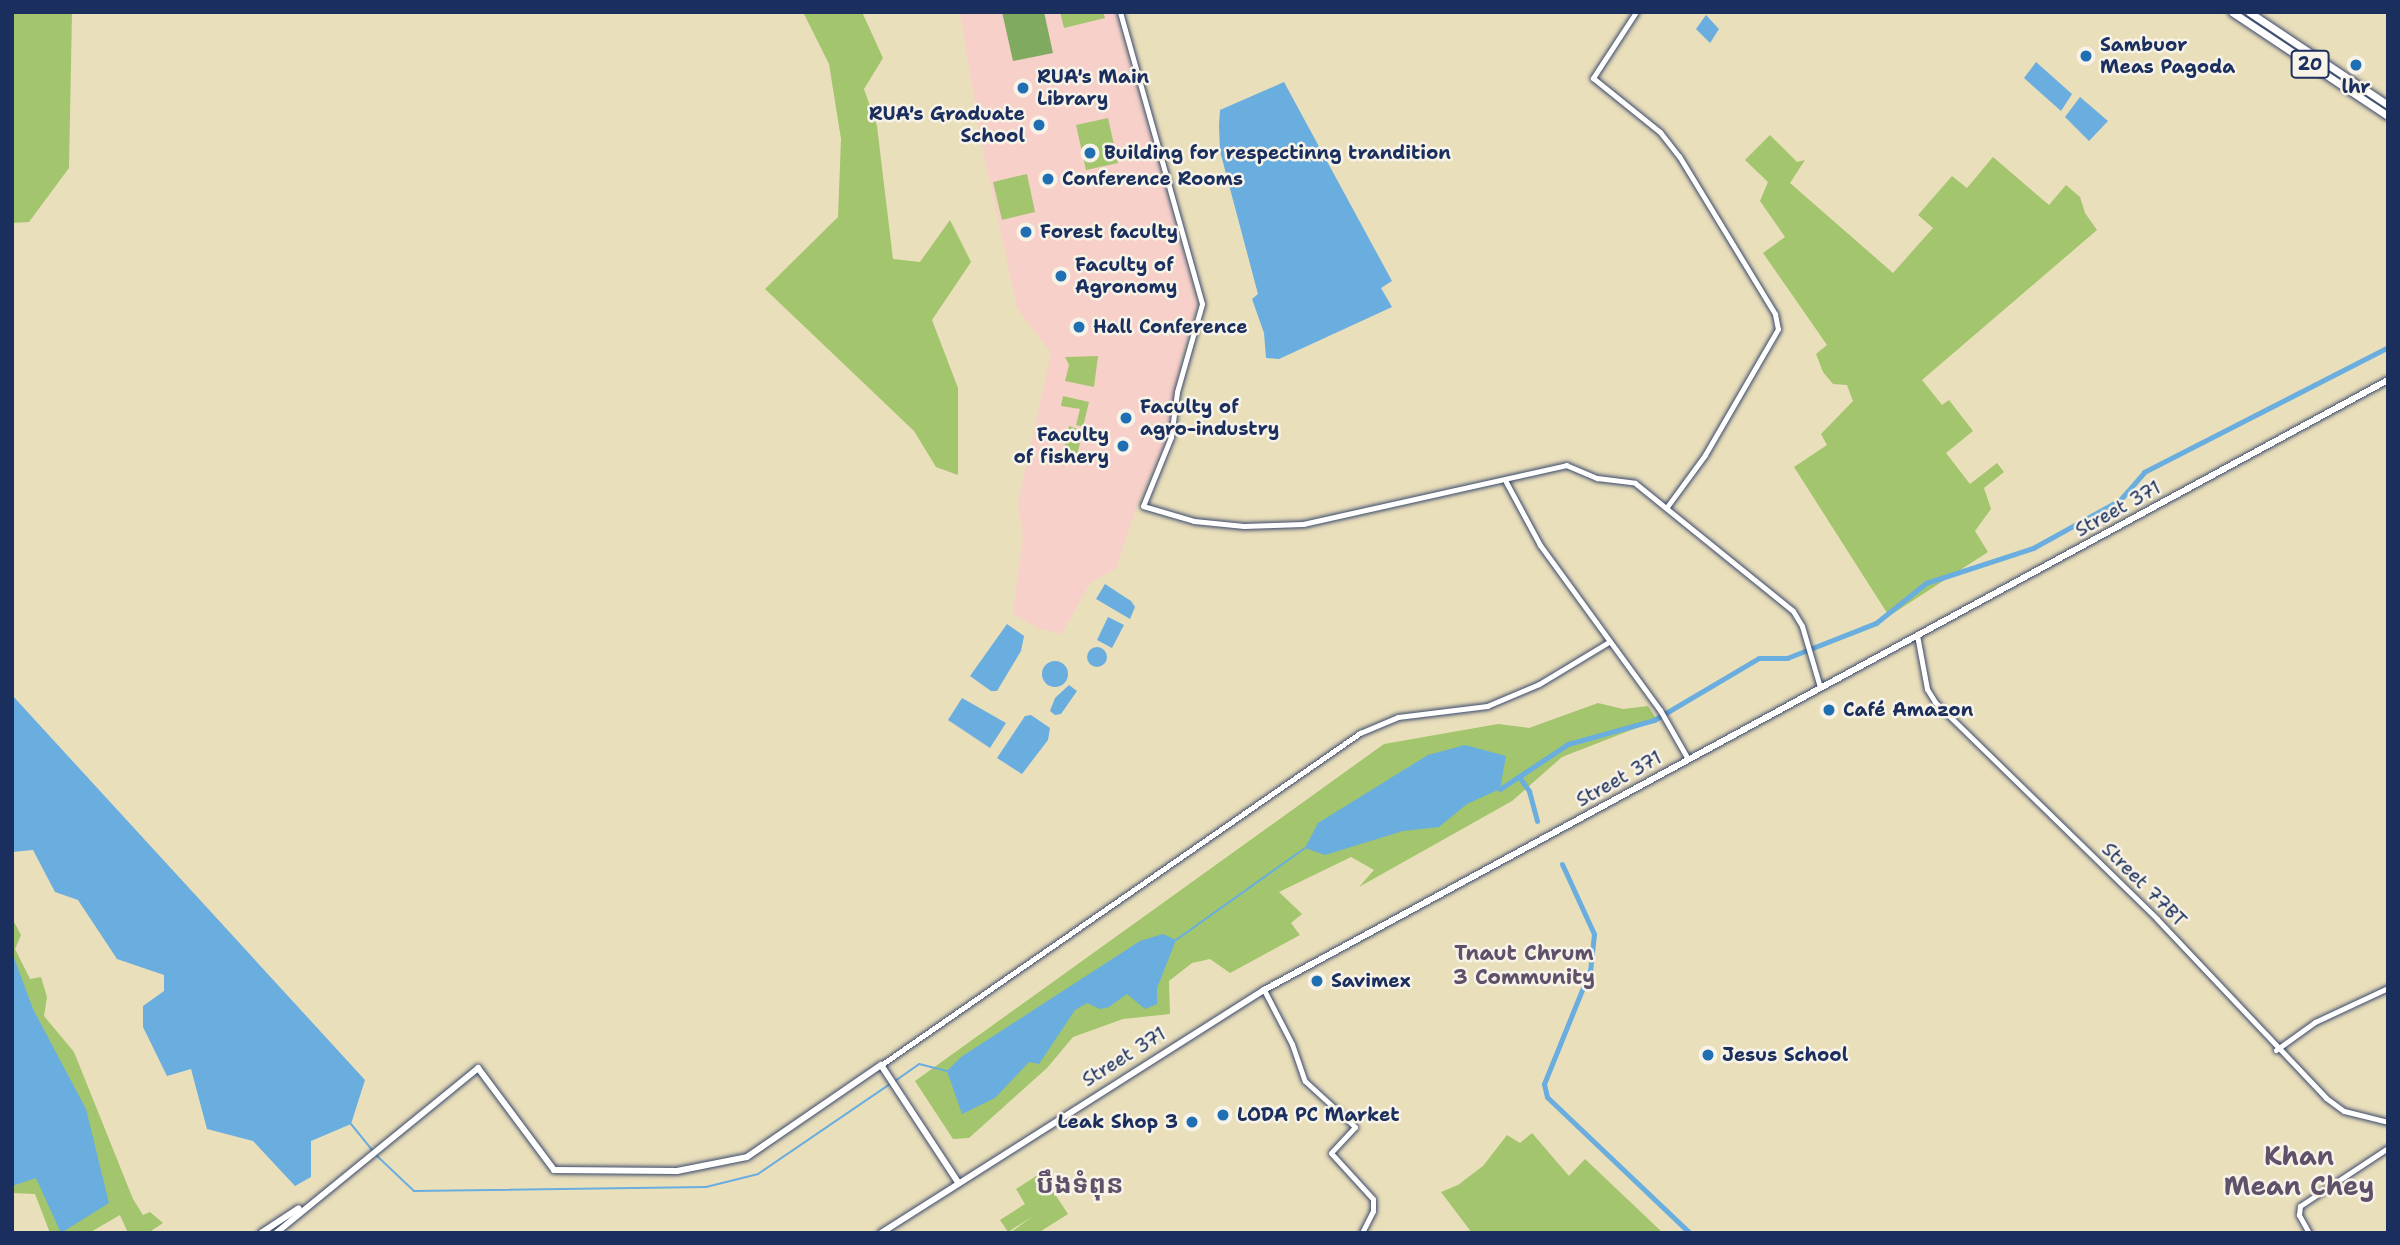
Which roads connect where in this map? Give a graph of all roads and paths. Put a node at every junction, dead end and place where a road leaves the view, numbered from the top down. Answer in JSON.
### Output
{"nodes":[{"id":1,"x":1120,"y":12,"type":"edge"},
{"id":2,"x":1636,"y":12,"type":"edge"},
{"id":3,"x":2232,"y":12,"type":"edge"},
{"id":4,"x":2249,"y":12,"type":"edge"},
{"id":5,"x":2388,"y":105,"type":"edge"},
{"id":6,"x":2388,"y":116,"type":"edge"},
{"id":7,"x":2388,"y":380,"type":"edge"},
{"id":8,"x":1506,"y":482,"type":"junction"},
{"id":9,"x":1667,"y":508,"type":"junction"},
{"id":10,"x":1917,"y":635,"type":"junction"},
{"id":11,"x":1609,"y":642,"type":"junction"},
{"id":12,"x":1820,"y":688,"type":"junction"},
{"id":13,"x":1688,"y":759,"type":"junction"},
{"id":14,"x":2388,"y":988,"type":"edge"},
{"id":15,"x":1264,"y":990,"type":"junction"},
{"id":16,"x":2276,"y":1050,"type":"junction"},
{"id":17,"x":881,"y":1066,"type":"junction"},
{"id":18,"x":2388,"y":1122,"type":"edge"},
{"id":19,"x":2388,"y":1148,"type":"edge"},
{"id":20,"x":958,"y":1182,"type":"junction"},
{"id":21,"x":307,"y":1203,"type":"junction"},
{"id":22,"x":261,"y":1233,"type":"edge"},
{"id":23,"x":276,"y":1233,"type":"edge"},
{"id":24,"x":881,"y":1233,"type":"edge"},
{"id":25,"x":1362,"y":1233,"type":"edge"},
{"id":26,"x":2309,"y":1233,"type":"edge"}],
"edges":[{"from":1,"to":8,"type":"street"},
{"from":2,"to":9,"type":"street"},
{"from":3,"to":6,"type":"main road","number":"20"},
{"from":4,"to":5,"type":"main road","number":"20"},
{"from":7,"to":10,"type":"main road","name":"Street 371"},
{"from":8,"to":9,"type":"street"},
{"from":8,"to":11,"type":"street"},
{"from":9,"to":12,"type":"street"},
{"from":10,"to":12,"type":"main road","name":"Street 371"},
{"from":10,"to":16,"type":"street","name":"Street 77BT"},
{"from":11,"to":13,"type":"street"},
{"from":11,"to":17,"type":"street"},
{"from":12,"to":13,"type":"main road","name":"Street 371"},
{"from":13,"to":15,"type":"main road","name":"Street 371"},
{"from":14,"to":16,"type":"street"},
{"from":15,"to":20,"type":"main road","name":"Street 371"},
{"from":15,"to":25,"type":"street"},
{"from":16,"to":18,"type":"street","name":"Street 77BT"},
{"from":17,"to":20,"type":"main road"},
{"from":17,"to":21,"type":"main road"},
{"from":19,"to":26,"type":"street"},
{"from":20,"to":24,"type":"main road","name":"Street 371"},
{"from":21,"to":22,"type":"main road"},
{"from":21,"to":23,"type":"main road"}]}
